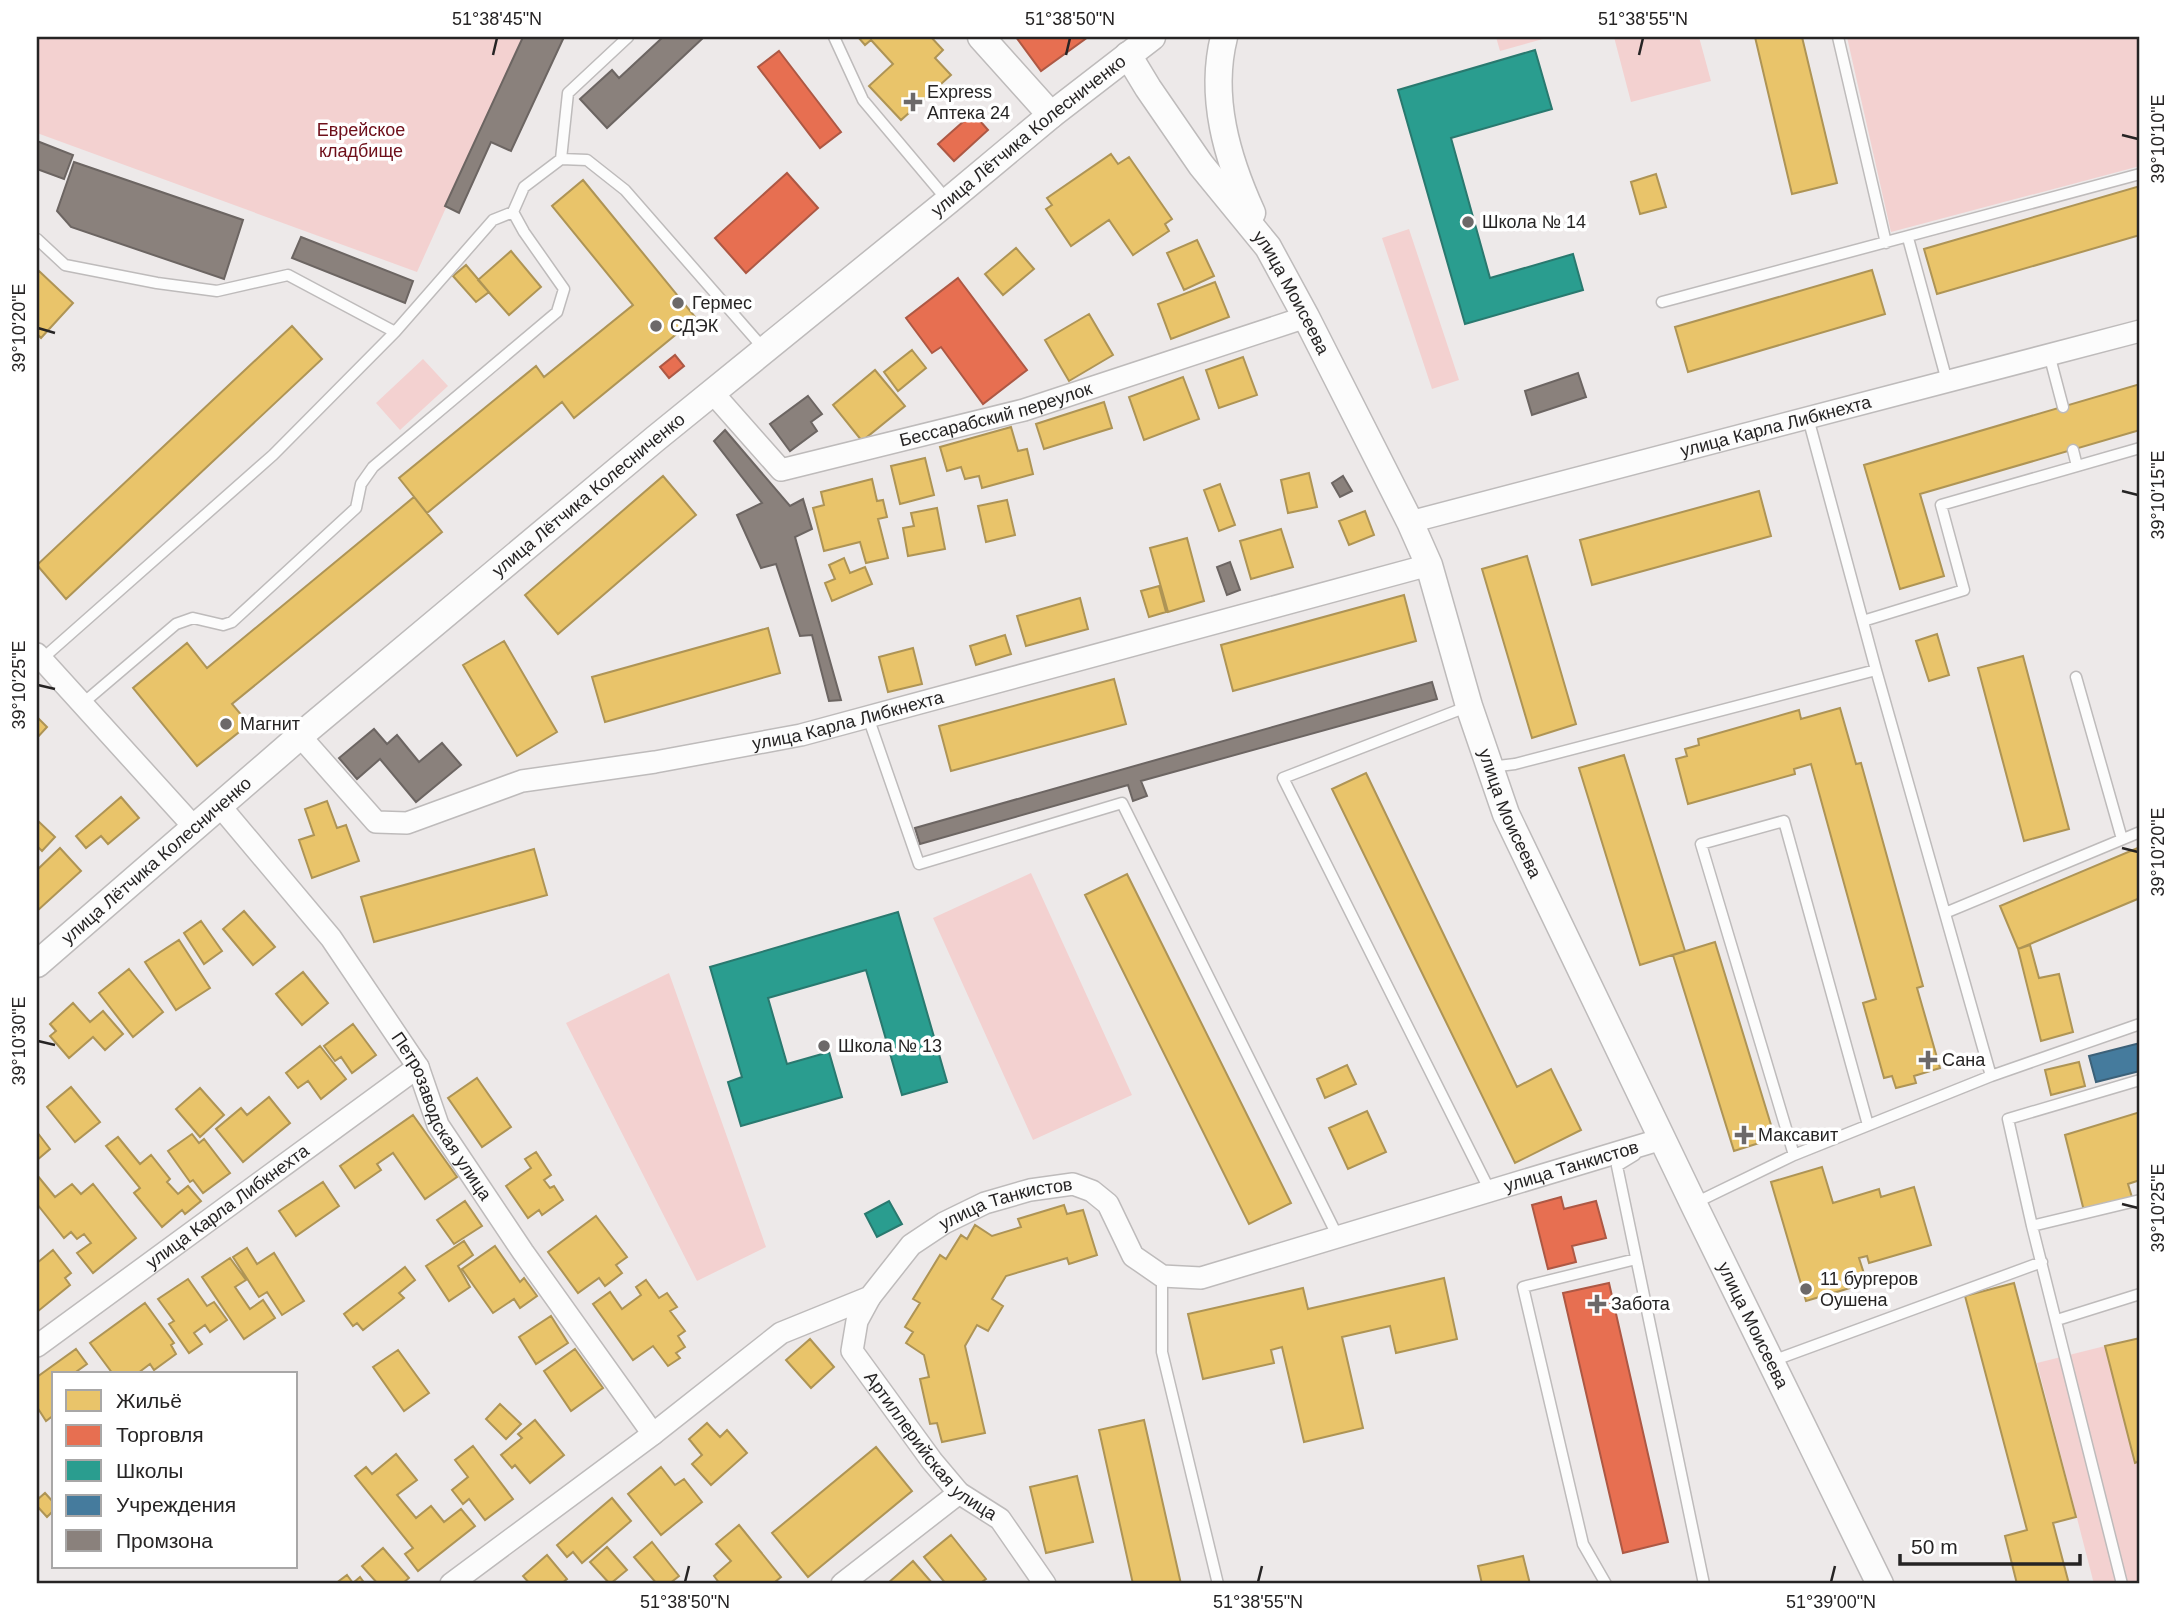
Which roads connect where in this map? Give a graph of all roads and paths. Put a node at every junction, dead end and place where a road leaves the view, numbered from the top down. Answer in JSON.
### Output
{"nodes":[{"id":1,"x":628,"y":37,"type":"edge"},
{"id":2,"x":834,"y":37,"type":"edge"},
{"id":3,"x":981,"y":37,"type":"edge"},
{"id":4,"x":1152,"y":37,"type":"edge"},
{"id":5,"x":1224,"y":37,"type":"edge"},
{"id":6,"x":1838,"y":37,"type":"edge"},
{"id":7,"x":1124,"y":46,"type":"edge"},
{"id":8,"x":1051,"y":115,"type":"junction"},
{"id":9,"x":561,"y":159,"type":"junction"},
{"id":10,"x":2140,"y":174,"type":"edge"},
{"id":11,"x":948,"y":201,"type":"junction"},
{"id":12,"x":513,"y":212,"type":"junction"},
{"id":13,"x":1908,"y":238,"type":"junction"},
{"id":14,"x":37,"y":239,"type":"edge"},
{"id":15,"x":1886,"y":243,"type":"junction"},
{"id":16,"x":1268,"y":247,"type":"junction"},
{"id":17,"x":1662,"y":302,"type":"dead end"},
{"id":18,"x":1306,"y":317,"type":"junction"},
{"id":19,"x":2140,"y":331,"type":"edge"},
{"id":20,"x":395,"y":332,"type":"junction"},
{"id":21,"x":764,"y":349,"type":"junction"},
{"id":22,"x":2049,"y":355,"type":"junction"},
{"id":23,"x":1947,"y":381,"type":"junction"},
{"id":24,"x":712,"y":392,"type":"junction"},
{"id":25,"x":2063,"y":407,"type":"dead end"},
{"id":26,"x":1808,"y":418,"type":"junction"},
{"id":27,"x":2140,"y":448,"type":"edge"},
{"id":28,"x":2073,"y":450,"type":"dead end"},
{"id":29,"x":2077,"y":466,"type":"junction"},
{"id":30,"x":1410,"y":523,"type":"junction"},
{"id":31,"x":1429,"y":565,"type":"junction"},
{"id":32,"x":1863,"y":621,"type":"junction"},
{"id":33,"x":39,"y":657,"type":"edge"},
{"id":34,"x":1876,"y":670,"type":"junction"},
{"id":35,"x":2076,"y":677,"type":"dead end"},
{"id":36,"x":82,"y":704,"type":"junction"},
{"id":37,"x":1469,"y":706,"type":"junction"},
{"id":38,"x":868,"y":717,"type":"junction"},
{"id":39,"x":300,"y":736,"type":"junction"},
{"id":40,"x":1490,"y":767,"type":"junction"},
{"id":41,"x":220,"y":806,"type":"junction"},
{"id":42,"x":194,"y":827,"type":"junction"},
{"id":43,"x":2140,"y":832,"type":"edge"},
{"id":44,"x":2122,"y":839,"type":"junction"},
{"id":45,"x":1945,"y":913,"type":"junction"},
{"id":46,"x":37,"y":964,"type":"edge"},
{"id":47,"x":2140,"y":1024,"type":"edge"},
{"id":48,"x":418,"y":1067,"type":"junction"},
{"id":49,"x":1991,"y":1076,"type":"junction"},
{"id":50,"x":2140,"y":1080,"type":"edge"},
{"id":51,"x":1868,"y":1125,"type":"junction"},
{"id":52,"x":1662,"y":1139,"type":"junction"},
{"id":53,"x":1794,"y":1156,"type":"junction"},
{"id":54,"x":1490,"y":1191,"type":"junction"},
{"id":55,"x":2140,"y":1200,"type":"edge"},
{"id":56,"x":1693,"y":1204,"type":"junction"},
{"id":57,"x":2032,"y":1226,"type":"junction"},
{"id":58,"x":1338,"y":1237,"type":"junction"},
{"id":59,"x":1636,"y":1259,"type":"junction"},
{"id":60,"x":2042,"y":1262,"type":"junction"},
{"id":61,"x":1162,"y":1276,"type":"junction"},
{"id":62,"x":2140,"y":1294,"type":"edge"},
{"id":63,"x":870,"y":1297,"type":"junction"},
{"id":64,"x":2057,"y":1320,"type":"junction"},
{"id":65,"x":37,"y":1346,"type":"edge"},
{"id":66,"x":1770,"y":1362,"type":"junction"},
{"id":67,"x":653,"y":1434,"type":"junction"},
{"id":68,"x":959,"y":1493,"type":"junction"},
{"id":69,"x":451,"y":1584,"type":"edge"},
{"id":70,"x":842,"y":1584,"type":"edge"},
{"id":71,"x":1045,"y":1584,"type":"edge"},
{"id":72,"x":1218,"y":1584,"type":"edge"},
{"id":73,"x":1606,"y":1584,"type":"edge"},
{"id":74,"x":1704,"y":1584,"type":"edge"},
{"id":75,"x":1880,"y":1584,"type":"edge"},
{"id":76,"x":2122,"y":1584,"type":"edge"}],
"edges":[{"from":1,"to":9,"type":"lane"},
{"from":2,"to":11,"type":"lane"},
{"from":3,"to":8,"type":"street"},
{"from":4,"to":7,"type":"street","name":"улица Лётчика Колесниченко"},
{"from":5,"to":16,"type":"street"},
{"from":6,"to":15,"type":"lane"},
{"from":7,"to":8,"type":"street","name":"улица Лётчика Колесниченко"},
{"from":7,"to":16,"type":"street","name":"улица Моисеева"},
{"from":8,"to":11,"type":"street","name":"улица Лётчика Колесниченко"},
{"from":9,"to":12,"type":"lane"},
{"from":9,"to":21,"type":"lane"},
{"from":10,"to":13,"type":"lane"},
{"from":11,"to":21,"type":"street","name":"улица Лётчика Колесниченко"},
{"from":12,"to":20,"type":"lane"},
{"from":12,"to":36,"type":"lane"},
{"from":13,"to":15,"type":"lane"},
{"from":13,"to":23,"type":"lane"},
{"from":14,"to":20,"type":"lane"},
{"from":15,"to":17,"type":"lane"},
{"from":16,"to":18,"type":"street","name":"улица Моисеева"},
{"from":18,"to":24,"type":"street","name":"Бессарабский переулок"},
{"from":18,"to":30,"type":"street","name":"улица Моисеева"},
{"from":19,"to":22,"type":"street","name":"улица Карла Либкнехта"},
{"from":20,"to":33,"type":"lane"},
{"from":21,"to":24,"type":"street","name":"улица Лётчика Колесниченко"},
{"from":22,"to":23,"type":"street","name":"улица Карла Либкнехта"},
{"from":22,"to":25,"type":"lane"},
{"from":23,"to":26,"type":"street","name":"улица Карла Либкнехта"},
{"from":24,"to":39,"type":"street","name":"улица Лётчика Колесниченко"},
{"from":26,"to":30,"type":"street","name":"улица Карла Либкнехта"},
{"from":26,"to":32,"type":"lane"},
{"from":27,"to":29,"type":"lane"},
{"from":28,"to":29,"type":"lane"},
{"from":29,"to":32,"type":"lane"},
{"from":30,"to":31,"type":"street","name":"улица Моисеева"},
{"from":31,"to":37,"type":"street","name":"улица Моисеева"},
{"from":31,"to":38,"type":"street","name":"улица Карла Либкнехта"},
{"from":32,"to":34,"type":"lane"},
{"from":33,"to":36,"type":"street"},
{"from":34,"to":40,"type":"lane"},
{"from":34,"to":45,"type":"lane"},
{"from":35,"to":44,"type":"lane"},
{"from":36,"to":42,"type":"street"},
{"from":37,"to":40,"type":"street","name":"улица Моисеева"},
{"from":37,"to":54,"type":"lane"},
{"from":38,"to":39,"type":"street","name":"улица Карла Либкнехта"},
{"from":38,"to":58,"type":"lane"},
{"from":39,"to":41,"type":"street","name":"улица Лётчика Колесниченко"},
{"from":40,"to":52,"type":"street","name":"улица Моисеева"},
{"from":41,"to":42,"type":"street","name":"улица Лётчика Колесниченко"},
{"from":41,"to":48,"type":"street","name":"Петрозаводская улица"},
{"from":42,"to":46,"type":"street","name":"улица Лётчика Колесниченко"},
{"from":43,"to":44,"type":"lane"},
{"from":44,"to":45,"type":"lane"},
{"from":45,"to":49,"type":"lane"},
{"from":47,"to":49,"type":"lane"},
{"from":48,"to":65,"type":"street","name":"улица Карла Либкнехта"},
{"from":48,"to":67,"type":"street","name":"Петрозаводская улица"},
{"from":49,"to":51,"type":"lane"},
{"from":50,"to":57,"type":"lane"},
{"from":51,"to":53,"type":"lane"},
{"from":51,"to":53,"type":"lane"},
{"from":52,"to":54,"type":"street","name":"улица Танкистов"},
{"from":52,"to":56,"type":"street","name":"улица Моисеева"},
{"from":52,"to":59,"type":"lane"},
{"from":53,"to":56,"type":"lane"},
{"from":54,"to":58,"type":"street","name":"улица Танкистов"},
{"from":55,"to":57,"type":"lane"},
{"from":56,"to":66,"type":"street","name":"улица Моисеева"},
{"from":57,"to":60,"type":"lane"},
{"from":58,"to":61,"type":"street","name":"улица Танкистов"},
{"from":59,"to":73,"type":"lane"},
{"from":59,"to":74,"type":"lane"},
{"from":60,"to":64,"type":"lane"},
{"from":60,"to":66,"type":"lane"},
{"from":61,"to":63,"type":"street","name":"улица Танкистов"},
{"from":61,"to":72,"type":"lane"},
{"from":62,"to":64,"type":"lane"},
{"from":63,"to":67,"type":"street","name":"улица Танкистов"},
{"from":63,"to":68,"type":"street","name":"Артиллерийская улица"},
{"from":64,"to":76,"type":"lane"},
{"from":66,"to":75,"type":"street","name":"улица Моисеева"},
{"from":67,"to":69,"type":"street","name":"улица Танкистов"},
{"from":68,"to":70,"type":"street"},
{"from":68,"to":71,"type":"street","name":"Артиллерийская улица"}]}
